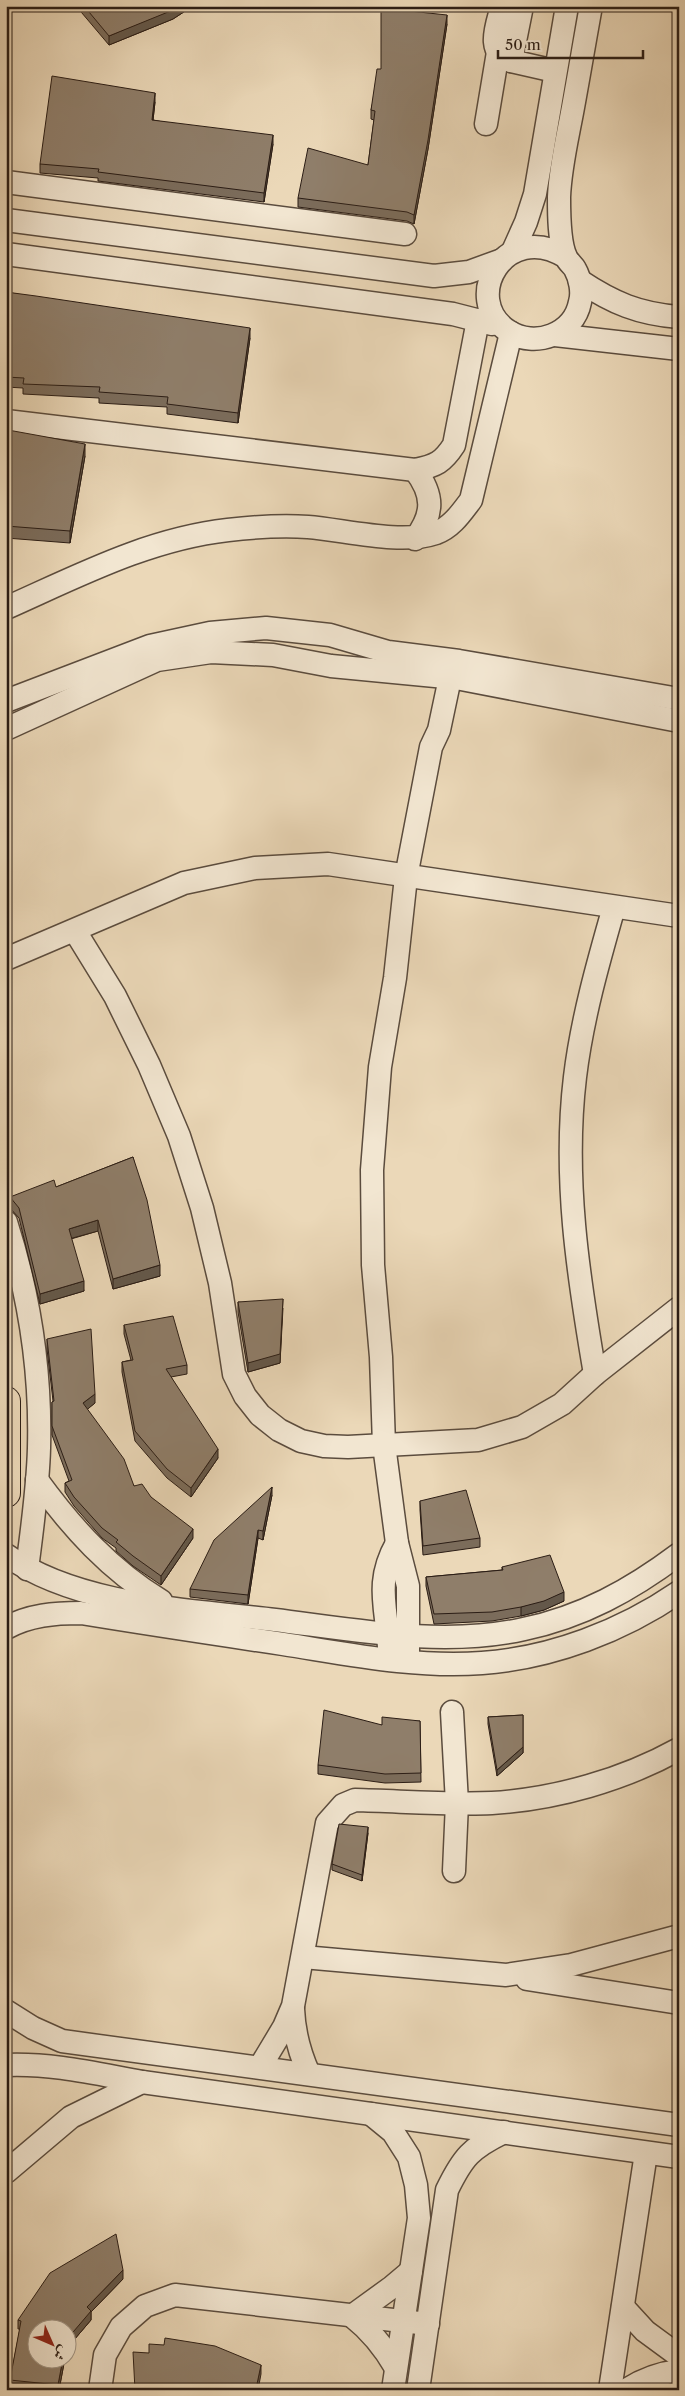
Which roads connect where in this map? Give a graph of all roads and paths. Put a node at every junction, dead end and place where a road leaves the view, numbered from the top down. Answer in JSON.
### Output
{"nodes":[{"id":1,"x":502,"y":6,"type":"edge"},
{"id":2,"x":522,"y":6,"type":"edge"},
{"id":3,"x":568,"y":6,"type":"edge"},
{"id":4,"x":591,"y":6,"type":"edge"},
{"id":5,"x":504,"y":57,"type":"junction"},
{"id":6,"x":555,"y":71,"type":"junction"},
{"id":7,"x":486,"y":124,"type":"dead end"},
{"id":8,"x":6,"y":182,"type":"edge"},
{"id":9,"x":287,"y":219,"type":"junction"},
{"id":10,"x":6,"y":220,"type":"edge"},
{"id":11,"x":404,"y":234,"type":"dead end"},
{"id":12,"x":6,"y":254,"type":"edge"},
{"id":13,"x":507,"y":255,"type":"junction"},
{"id":14,"x":282,"y":257,"type":"junction"},
{"id":15,"x":566,"y":257,"type":"junction"},
{"id":16,"x":580,"y":281,"type":"junction"},
{"id":17,"x":679,"y":317,"type":"edge"},
{"id":18,"x":478,"y":320,"type":"junction"},
{"id":19,"x":508,"y":331,"type":"junction"},
{"id":20,"x":555,"y":335,"type":"junction"},
{"id":21,"x":679,"y":349,"type":"edge"},
{"id":22,"x":465,"y":392,"type":"junction"},
{"id":23,"x":496,"y":396,"type":"junction"},
{"id":24,"x":6,"y":421,"type":"edge"},
{"id":25,"x":415,"y":470,"type":"junction"},
{"id":26,"x":415,"y":539,"type":"junction"},
{"id":27,"x":6,"y":608,"type":"edge"},
{"id":28,"x":433,"y":671,"type":"junction"},
{"id":29,"x":679,"y":699,"type":"edge"},
{"id":30,"x":6,"y":701,"type":"edge"},
{"id":31,"x":679,"y":721,"type":"edge"},
{"id":32,"x":6,"y":728,"type":"edge"},
{"id":33,"x":406,"y":877,"type":"junction"},
{"id":34,"x":614,"y":907,"type":"junction"},
{"id":35,"x":679,"y":916,"type":"edge"},
{"id":36,"x":75,"y":931,"type":"junction"},
{"id":37,"x":6,"y":959,"type":"edge"},
{"id":38,"x":6,"y":1222,"type":"edge"},
{"id":39,"x":679,"y":1308,"type":"edge"},
{"id":40,"x":595,"y":1374,"type":"junction"},
{"id":41,"x":6,"y":1401,"type":"edge"},
{"id":42,"x":384,"y":1445,"type":"junction"},
{"id":43,"x":37,"y":1480,"type":"junction"},
{"id":44,"x":6,"y":1493,"type":"edge"},
{"id":45,"x":679,"y":1554,"type":"edge"},
{"id":46,"x":6,"y":1555,"type":"edge"},
{"id":47,"x":27,"y":1569,"type":"junction"},
{"id":48,"x":679,"y":1592,"type":"edge"},
{"id":49,"x":106,"y":1606,"type":"junction"},
{"id":50,"x":172,"y":1609,"type":"junction"},
{"id":51,"x":6,"y":1628,"type":"edge"},
{"id":52,"x":398,"y":1635,"type":"junction"},
{"id":53,"x":399,"y":1661,"type":"junction"},
{"id":54,"x":452,"y":1712,"type":"dead end"},
{"id":55,"x":679,"y":1749,"type":"edge"},
{"id":56,"x":457,"y":1803,"type":"junction"},
{"id":57,"x":454,"y":1871,"type":"dead end"},
{"id":58,"x":679,"y":1936,"type":"edge"},
{"id":59,"x":304,"y":1957,"type":"junction"},
{"id":60,"x":506,"y":1976,"type":"junction"},
{"id":61,"x":679,"y":2002,"type":"edge"},
{"id":62,"x":293,"y":2006,"type":"junction"},
{"id":63,"x":6,"y":2011,"type":"edge"},
{"id":64,"x":62,"y":2041,"type":"junction"},
{"id":65,"x":6,"y":2065,"type":"edge"},
{"id":66,"x":59,"y":2067,"type":"junction"},
{"id":67,"x":260,"y":2067,"type":"junction"},
{"id":68,"x":309,"y":2074,"type":"junction"},
{"id":69,"x":142,"y":2082,"type":"junction"},
{"id":70,"x":370,"y":2113,"type":"junction"},
{"id":71,"x":679,"y":2124,"type":"edge"},
{"id":72,"x":504,"y":2132,"type":"junction"},
{"id":73,"x":646,"y":2153,"type":"junction"},
{"id":74,"x":679,"y":2157,"type":"edge"},
{"id":75,"x":6,"y":2172,"type":"edge"},
{"id":76,"x":411,"y":2271,"type":"junction"},
{"id":77,"x":623,"y":2307,"type":"junction"},
{"id":78,"x":352,"y":2316,"type":"junction"},
{"id":79,"x":403,"y":2321,"type":"junction"},
{"id":80,"x":428,"y":2324,"type":"junction"},
{"id":81,"x":679,"y":2356,"type":"edge"},
{"id":82,"x":679,"y":2371,"type":"edge"},
{"id":83,"x":394,"y":2379,"type":"edge"},
{"id":84,"x":100,"y":2390,"type":"edge"},
{"id":85,"x":418,"y":2390,"type":"edge"},
{"id":86,"x":610,"y":2390,"type":"edge"},
{"id":87,"x":626,"y":2390,"type":"edge"}],
"edges":[{"from":1,"to":5,"type":"street"},
{"from":2,"to":5,"type":"street"},
{"from":3,"to":6,"type":"street"},
{"from":4,"to":15,"type":"street"},
{"from":5,"to":6,"type":"street"},
{"from":5,"to":7,"type":"street"},
{"from":6,"to":13,"type":"street"},
{"from":8,"to":9,"type":"street"},
{"from":9,"to":11,"type":"street"},
{"from":9,"to":14,"type":"street"},
{"from":10,"to":14,"type":"street"},
{"from":12,"to":18,"type":"street"},
{"from":13,"to":14,"type":"street"},
{"from":13,"to":15,"type":"street"},
{"from":13,"to":19,"type":"street"},
{"from":15,"to":16,"type":"street"},
{"from":16,"to":17,"type":"street"},
{"from":16,"to":20,"type":"street"},
{"from":18,"to":19,"type":"street"},
{"from":18,"to":22,"type":"street"},
{"from":19,"to":20,"type":"street"},
{"from":19,"to":23,"type":"street"},
{"from":20,"to":21,"type":"street"},
{"from":22,"to":23,"type":"street"},
{"from":22,"to":25,"type":"street"},
{"from":23,"to":26,"type":"street"},
{"from":24,"to":25,"type":"street"},
{"from":25,"to":26,"type":"street"},
{"from":26,"to":27,"type":"street"},
{"from":28,"to":29,"type":"street"},
{"from":28,"to":30,"type":"street"},
{"from":28,"to":31,"type":"street"},
{"from":28,"to":32,"type":"street"},
{"from":28,"to":33,"type":"street"},
{"from":33,"to":34,"type":"street"},
{"from":33,"to":36,"type":"street"},
{"from":33,"to":42,"type":"street"},
{"from":34,"to":35,"type":"street"},
{"from":34,"to":40,"type":"street"},
{"from":36,"to":37,"type":"street"},
{"from":36,"to":42,"type":"street"},
{"from":38,"to":43,"type":"street"},
{"from":39,"to":40,"type":"street"},
{"from":40,"to":42,"type":"street"},
{"from":41,"to":44,"type":"main road"},
{"from":42,"to":52,"type":"street"},
{"from":43,"to":47,"type":"street"},
{"from":43,"to":50,"type":"street"},
{"from":45,"to":52,"type":"street"},
{"from":46,"to":47,"type":"street"},
{"from":47,"to":49,"type":"street"},
{"from":48,"to":53,"type":"street"},
{"from":49,"to":50,"type":"street"},
{"from":49,"to":51,"type":"street"},
{"from":49,"to":53,"type":"street"},
{"from":50,"to":52,"type":"street"},
{"from":52,"to":53,"type":"street"},
{"from":54,"to":56,"type":"street"},
{"from":55,"to":56,"type":"street"},
{"from":56,"to":57,"type":"street"},
{"from":56,"to":59,"type":"street"},
{"from":58,"to":60,"type":"street"},
{"from":59,"to":60,"type":"street"},
{"from":59,"to":62,"type":"street"},
{"from":60,"to":61,"type":"street"},
{"from":62,"to":67,"type":"street"},
{"from":62,"to":68,"type":"street"},
{"from":63,"to":64,"type":"street"},
{"from":64,"to":66,"type":"street"},
{"from":64,"to":67,"type":"street"},
{"from":65,"to":66,"type":"street"},
{"from":66,"to":69,"type":"street"},
{"from":67,"to":68,"type":"street"},
{"from":68,"to":71,"type":"street"},
{"from":69,"to":70,"type":"street"},
{"from":69,"to":75,"type":"street"},
{"from":70,"to":72,"type":"street"},
{"from":70,"to":76,"type":"street"},
{"from":72,"to":73,"type":"street"},
{"from":72,"to":80,"type":"street"},
{"from":73,"to":74,"type":"street"},
{"from":73,"to":77,"type":"street"},
{"from":76,"to":78,"type":"street"},
{"from":76,"to":79,"type":"street"},
{"from":77,"to":81,"type":"street"},
{"from":77,"to":86,"type":"street"},
{"from":78,"to":79,"type":"street"},
{"from":78,"to":83,"type":"street"},
{"from":78,"to":84,"type":"street"},
{"from":79,"to":80,"type":"street"},
{"from":79,"to":83,"type":"street"},
{"from":80,"to":85,"type":"street"},
{"from":82,"to":87,"type":"street"}]}
